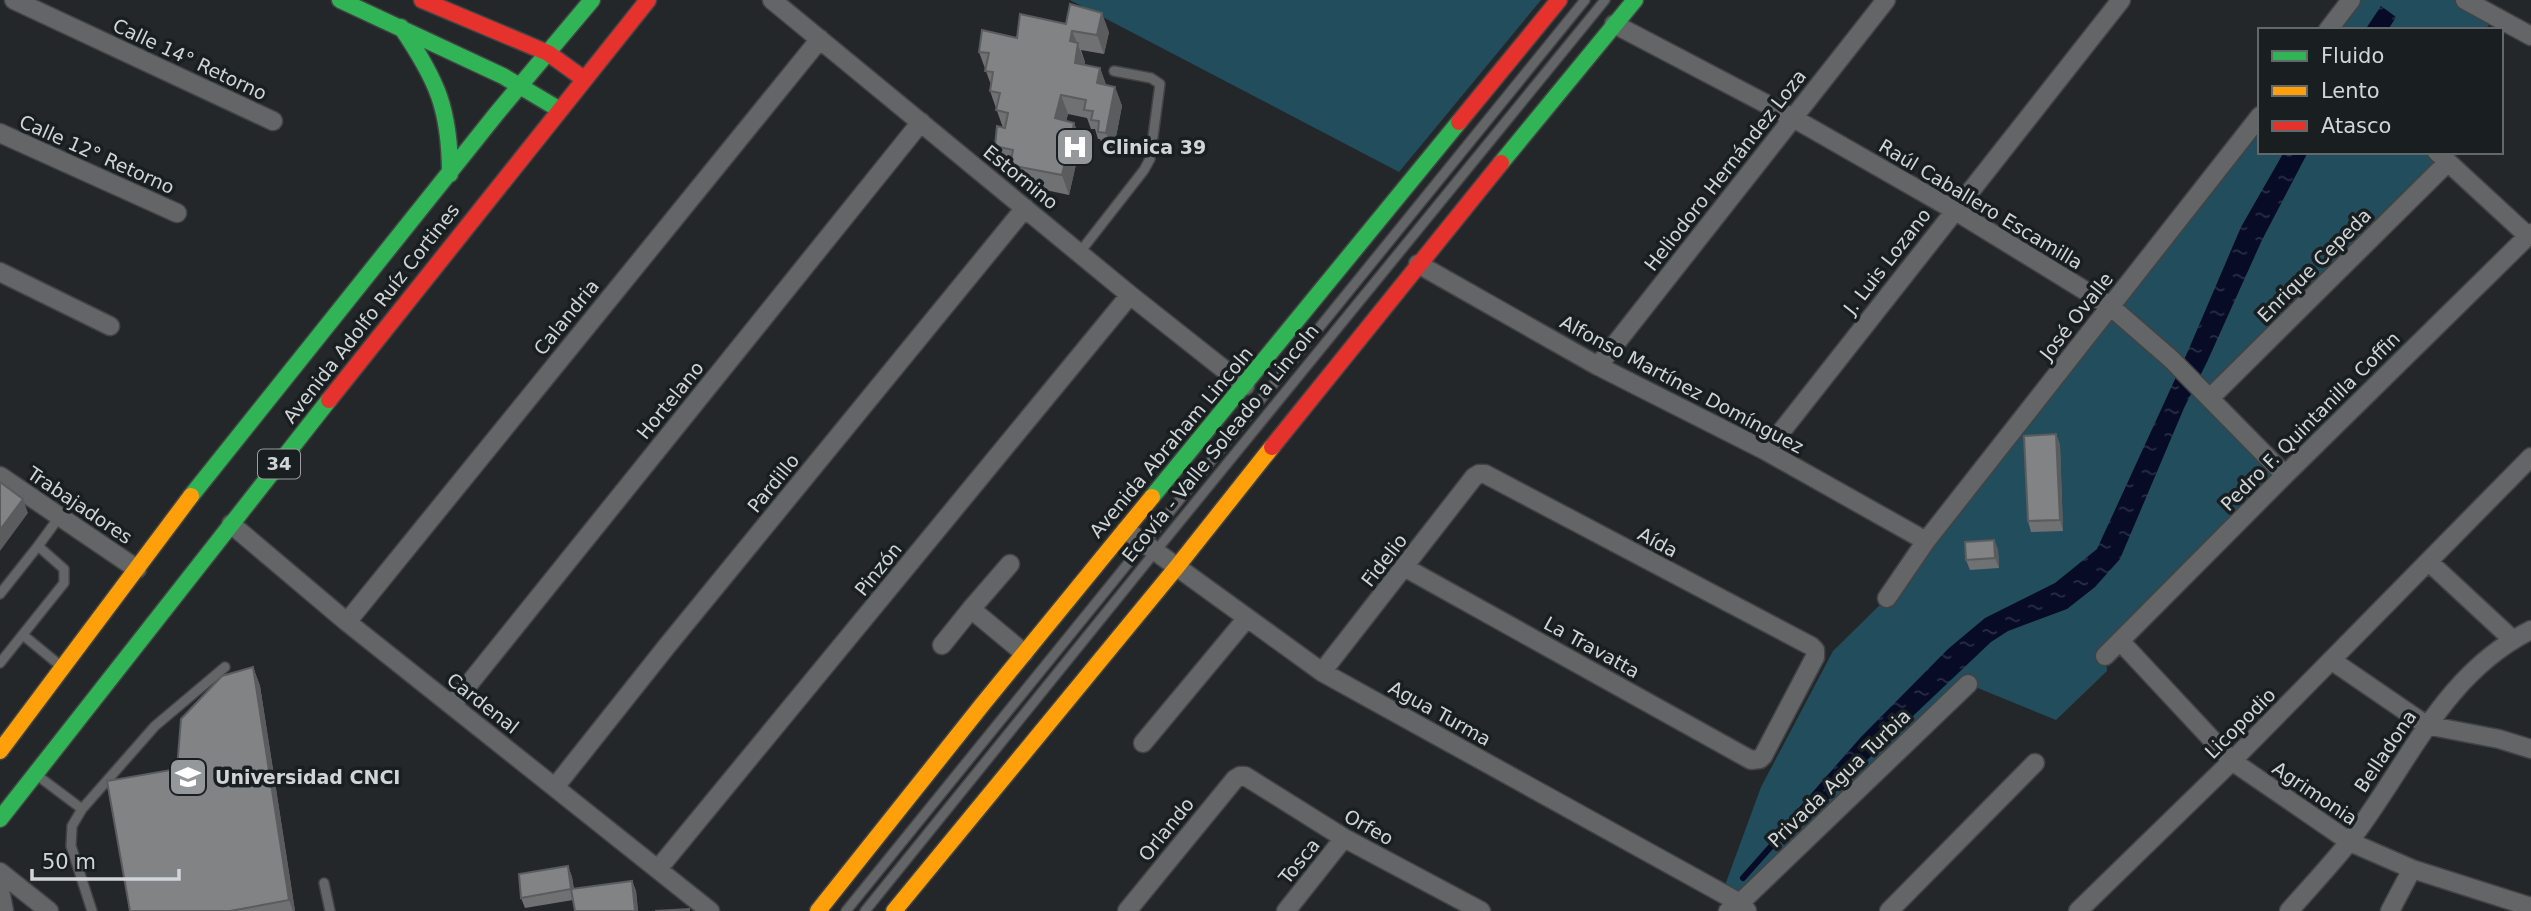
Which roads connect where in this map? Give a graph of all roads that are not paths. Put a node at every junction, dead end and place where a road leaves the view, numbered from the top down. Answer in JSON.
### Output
{"nodes":[{"id":1,"x":14,"y":0,"type":"edge"},
{"id":2,"x":340,"y":0,"type":"edge"},
{"id":3,"x":422,"y":0,"type":"edge"},
{"id":4,"x":592,"y":0,"type":"edge"},
{"id":5,"x":648,"y":0,"type":"edge"},
{"id":6,"x":772,"y":0,"type":"edge"},
{"id":7,"x":1559,"y":0,"type":"edge"},
{"id":8,"x":1585,"y":0,"type":"edge"},
{"id":9,"x":1605,"y":0,"type":"edge"},
{"id":10,"x":1634,"y":0,"type":"edge"},
{"id":11,"x":1886,"y":0,"type":"edge"},
{"id":12,"x":2121,"y":0,"type":"edge"},
{"id":13,"x":2351,"y":0,"type":"edge"},
{"id":14,"x":2465,"y":0,"type":"edge"},
{"id":15,"x":1614,"y":24,"type":"junction"},
{"id":16,"x":2490,"y":24,"type":"edge"},
{"id":17,"x":401,"y":27,"type":"junction"},
{"id":18,"x":2330,"y":28,"type":"edge"},
{"id":19,"x":2531,"y":36,"type":"edge"},
{"id":20,"x":820,"y":39,"type":"junction"},
{"id":21,"x":548,"y":54,"type":"junction"},
{"id":22,"x":1114,"y":71,"type":"dead end"},
{"id":23,"x":584,"y":79,"type":"junction"},
{"id":24,"x":520,"y":85,"type":"junction"},
{"id":25,"x":560,"y":110,"type":"junction"},
{"id":26,"x":1793,"y":118,"type":"junction"},
{"id":27,"x":2258,"y":119,"type":"edge"},
{"id":28,"x":273,"y":121,"type":"dead end"},
{"id":29,"x":921,"y":122,"type":"junction"},
{"id":30,"x":0,"y":133,"type":"edge"},
{"id":31,"x":2442,"y":158,"type":"edge"},
{"id":32,"x":450,"y":174,"type":"junction"},
{"id":33,"x":1025,"y":208,"type":"junction"},
{"id":34,"x":1954,"y":210,"type":"junction"},
{"id":35,"x":177,"y":213,"type":"dead end"},
{"id":36,"x":2529,"y":234,"type":"edge"},
{"id":37,"x":1080,"y":252,"type":"junction"},
{"id":38,"x":1418,"y":264,"type":"junction"},
{"id":39,"x":0,"y":272,"type":"edge"},
{"id":40,"x":1130,"y":295,"type":"junction"},
{"id":41,"x":2110,"y":306,"type":"junction"},
{"id":42,"x":110,"y":326,"type":"dead end"},
{"id":43,"x":1598,"y":366,"type":"junction"},
{"id":44,"x":1245,"y":386,"type":"junction"},
{"id":45,"x":2205,"y":392,"type":"junction"},
{"id":46,"x":1766,"y":451,"type":"junction"},
{"id":47,"x":2531,"y":457,"type":"edge"},
{"id":48,"x":1479,"y":474,"type":"joint"},
{"id":49,"x":0,"y":475,"type":"edge"},
{"id":50,"x":2285,"y":475,"type":"junction"},
{"id":51,"x":60,"y":516,"type":"junction"},
{"id":52,"x":232,"y":524,"type":"junction"},
{"id":53,"x":1126,"y":530,"type":"junction"},
{"id":54,"x":1926,"y":541,"type":"junction"},
{"id":55,"x":38,"y":546,"type":"junction"},
{"id":56,"x":1149,"y":548,"type":"junction"},
{"id":57,"x":2429,"y":562,"type":"junction"},
{"id":58,"x":1010,"y":564,"type":"dead end"},
{"id":59,"x":1405,"y":567,"type":"junction"},
{"id":60,"x":1176,"y":568,"type":"junction"},
{"id":61,"x":137,"y":569,"type":"junction"},
{"id":62,"x":0,"y":594,"type":"edge"},
{"id":63,"x":1887,"y":598,"type":"dead end"},
{"id":64,"x":971,"y":610,"type":"junction"},
{"id":65,"x":1247,"y":618,"type":"junction"},
{"id":66,"x":347,"y":622,"type":"junction"},
{"id":67,"x":2531,"y":629,"type":"edge"},
{"id":68,"x":23,"y":635,"type":"junction"},
{"id":69,"x":2512,"y":639,"type":"junction"},
{"id":70,"x":2121,"y":642,"type":"junction"},
{"id":71,"x":942,"y":645,"type":"dead end"},
{"id":72,"x":1024,"y":653,"type":"junction"},
{"id":73,"x":2105,"y":656,"type":"dead end"},
{"id":74,"x":2331,"y":660,"type":"junction"},
{"id":75,"x":0,"y":663,"type":"edge"},
{"id":76,"x":225,"y":667,"type":"dead end"},
{"id":77,"x":63,"y":668,"type":"junction"},
{"id":78,"x":1322,"y":673,"type":"junction"},
{"id":79,"x":1968,"y":684,"type":"dead end"},
{"id":80,"x":452,"y":705,"type":"junction"},
{"id":81,"x":2426,"y":725,"type":"junction"},
{"id":82,"x":1143,"y":743,"type":"dead end"},
{"id":83,"x":2531,"y":749,"type":"edge"},
{"id":84,"x":0,"y":751,"type":"edge"},
{"id":85,"x":1759,"y":759,"type":"joint"},
{"id":86,"x":2232,"y":761,"type":"junction"},
{"id":87,"x":2035,"y":762,"type":"dead end"},
{"id":88,"x":36,"y":774,"type":"junction"},
{"id":89,"x":1240,"y":776,"type":"joint"},
{"id":90,"x":555,"y":787,"type":"junction"},
{"id":91,"x":82,"y":809,"type":"junction"},
{"id":92,"x":0,"y":820,"type":"edge"},
{"id":93,"x":1344,"y":838,"type":"junction"},
{"id":94,"x":2350,"y":842,"type":"junction"},
{"id":95,"x":657,"y":869,"type":"junction"},
{"id":96,"x":2412,"y":869,"type":"junction"},
{"id":97,"x":0,"y":872,"type":"edge"},
{"id":98,"x":324,"y":883,"type":"dead end"},
{"id":99,"x":0,"y":890,"type":"edge"},
{"id":100,"x":1453,"y":896,"type":"junction"},
{"id":101,"x":1738,"y":908,"type":"edge"},
{"id":102,"x":2531,"y":908,"type":"edge"},
{"id":103,"x":2086,"y":909,"type":"edge"},
{"id":104,"x":4,"y":911,"type":"edge"},
{"id":105,"x":49,"y":911,"type":"edge"},
{"id":106,"x":92,"y":911,"type":"edge"},
{"id":107,"x":330,"y":911,"type":"edge"},
{"id":108,"x":710,"y":911,"type":"edge"},
{"id":109,"x":818,"y":911,"type":"edge"},
{"id":110,"x":846,"y":911,"type":"edge"},
{"id":111,"x":865,"y":911,"type":"edge"},
{"id":112,"x":894,"y":911,"type":"edge"},
{"id":113,"x":1127,"y":911,"type":"edge"},
{"id":114,"x":1286,"y":911,"type":"edge"},
{"id":115,"x":1441,"y":911,"type":"edge"},
{"id":116,"x":1480,"y":911,"type":"edge"},
{"id":117,"x":1889,"y":911,"type":"edge"},
{"id":118,"x":2289,"y":911,"type":"edge"},
{"id":119,"x":2390,"y":911,"type":"edge"}],
"edges":[{"from":1,"to":28,"type":"street","name":"Calle 14° Retorno"},
{"from":2,"to":17,"type":"main road"},
{"from":3,"to":21,"type":"main road"},
{"from":4,"to":21,"type":"main road","name":"Avenida Adolfo Ruíz Cortines","number":"34"},
{"from":5,"to":23,"type":"main road","name":"Avenida Adolfo Ruíz Cortines","number":"34"},
{"from":6,"to":20,"type":"street","name":"Estornino"},
{"from":7,"to":44,"type":"main road","name":"Avenida Abraham Lincoln"},
{"from":8,"to":56,"type":"lane"},
{"from":9,"to":56,"type":"lane","name":"Ecovía - Valle Soleado a Lincoln"},
{"from":10,"to":15,"type":"main road"},
{"from":11,"to":26,"type":"street","name":"Heliodoro Hernández Loza"},
{"from":12,"to":34,"type":"street","name":"J. Luis Lozano"},
{"from":13,"to":18,"type":"street"},
{"from":14,"to":16,"type":"street"},
{"from":15,"to":26,"type":"street","name":"Raúl Caballero Escamilla"},
{"from":15,"to":38,"type":"main road"},
{"from":16,"to":19,"type":"street"},
{"from":17,"to":24,"type":"main road"},
{"from":17,"to":32,"type":"main road"},
{"from":20,"to":29,"type":"street","name":"Estornino"},
{"from":20,"to":66,"type":"street","name":"Calandria"},
{"from":21,"to":23,"type":"main road"},
{"from":21,"to":24,"type":"main road","name":"Avenida Adolfo Ruíz Cortines","number":"34"},
{"from":22,"to":37,"type":"lane"},
{"from":23,"to":25,"type":"main road","name":"Avenida Adolfo Ruíz Cortines","number":"34"},
{"from":24,"to":25,"type":"main road"},
{"from":24,"to":32,"type":"main road","name":"Avenida Adolfo Ruíz Cortines","number":"34"},
{"from":25,"to":52,"type":"main road","name":"Avenida Adolfo Ruíz Cortines","number":"34"},
{"from":26,"to":34,"type":"street","name":"Raúl Caballero Escamilla"},
{"from":26,"to":43,"type":"street","name":"Heliodoro Hernández Loza"},
{"from":27,"to":41,"type":"street","name":"José Ovalle"},
{"from":29,"to":33,"type":"street","name":"Estornino"},
{"from":29,"to":80,"type":"street","name":"Hortelano"},
{"from":30,"to":35,"type":"street","name":"Calle 12° Retorno"},
{"from":31,"to":36,"type":"street"},
{"from":31,"to":45,"type":"street","name":"Enrique Cepeda"},
{"from":32,"to":61,"type":"main road","name":"Avenida Adolfo Ruíz Cortines","number":"34"},
{"from":33,"to":37,"type":"street","name":"Estornino"},
{"from":33,"to":90,"type":"street","name":"Pardillo"},
{"from":34,"to":41,"type":"street","name":"Raúl Caballero Escamilla"},
{"from":34,"to":46,"type":"street","name":"J. Luis Lozano"},
{"from":36,"to":50,"type":"street","name":"Pedro F. Quintanilla Coffin"},
{"from":37,"to":40,"type":"street","name":"Estornino"},
{"from":38,"to":43,"type":"street","name":"Alfonso Martínez Domínguez"},
{"from":38,"to":60,"type":"main road"},
{"from":39,"to":42,"type":"street"},
{"from":40,"to":44,"type":"street","name":"Estornino"},
{"from":40,"to":95,"type":"street","name":"Pinzón"},
{"from":41,"to":45,"type":"street","name":"Raúl Caballero Escamilla"},
{"from":41,"to":54,"type":"street","name":"José Ovalle"},
{"from":43,"to":46,"type":"street","name":"Alfonso Martínez Domínguez"},
{"from":44,"to":53,"type":"main road","name":"Avenida Abraham Lincoln"},
{"from":45,"to":50,"type":"street","name":"Raúl Caballero Escamilla"},
{"from":46,"to":54,"type":"street","name":"Alfonso Martínez Domínguez"},
{"from":47,"to":57,"type":"street","name":"Licopodio"},
{"from":48,"to":59,"type":"street","name":"Fidelio"},
{"from":48,"to":85,"type":"street","name":"Aída"},
{"from":49,"to":51,"type":"street","name":"Trabajadores"},
{"from":50,"to":70,"type":"street","name":"Pedro F. Quintanilla Coffin"},
{"from":51,"to":55,"type":"lane"},
{"from":51,"to":61,"type":"street","name":"Trabajadores"},
{"from":52,"to":66,"type":"street","name":"Cardenal"},
{"from":52,"to":88,"type":"main road","name":"Avenida Adolfo Ruíz Cortines","number":"34"},
{"from":53,"to":56,"type":"street","name":"Agua Turma"},
{"from":53,"to":72,"type":"main road","name":"Avenida Abraham Lincoln"},
{"from":54,"to":63,"type":"street","name":"José Ovalle"},
{"from":55,"to":62,"type":"lane"},
{"from":55,"to":68,"type":"lane"},
{"from":56,"to":60,"type":"street","name":"Agua Turma"},
{"from":56,"to":110,"type":"lane"},
{"from":56,"to":111,"type":"lane","name":"Ecovía - Valle Soleado a Lincoln"},
{"from":57,"to":69,"type":"street"},
{"from":57,"to":74,"type":"street","name":"Licopodio"},
{"from":58,"to":64,"type":"street"},
{"from":59,"to":78,"type":"street","name":"Fidelio"},
{"from":59,"to":85,"type":"street","name":"La Travatta"},
{"from":60,"to":65,"type":"street","name":"Agua Turma"},
{"from":60,"to":112,"type":"main road"},
{"from":61,"to":77,"type":"main road","name":"Avenida Adolfo Ruíz Cortines","number":"34"},
{"from":64,"to":71,"type":"street"},
{"from":64,"to":72,"type":"street"},
{"from":65,"to":78,"type":"street","name":"Agua Turma"},
{"from":65,"to":82,"type":"street"},
{"from":66,"to":80,"type":"street","name":"Cardenal"},
{"from":67,"to":69,"type":"street","name":"Belladona"},
{"from":68,"to":75,"type":"lane"},
{"from":68,"to":77,"type":"lane"},
{"from":69,"to":81,"type":"street","name":"Belladona"},
{"from":70,"to":73,"type":"street","name":"Pedro F. Quintanilla Coffin"},
{"from":70,"to":86,"type":"street","name":"Agrimonia"},
{"from":72,"to":109,"type":"main road","name":"Avenida Abraham Lincoln"},
{"from":74,"to":81,"type":"street"},
{"from":74,"to":86,"type":"street","name":"Licopodio"},
{"from":76,"to":91,"type":"lane"},
{"from":77,"to":84,"type":"main road","name":"Avenida Adolfo Ruíz Cortines","number":"34"},
{"from":78,"to":101,"type":"street","name":"Agua Turma"},
{"from":79,"to":101,"type":"street","name":"Privada Agua Turbia"},
{"from":80,"to":90,"type":"street","name":"Cardenal"},
{"from":81,"to":83,"type":"street"},
{"from":81,"to":94,"type":"street","name":"Belladona"},
{"from":86,"to":94,"type":"street","name":"Agrimonia"},
{"from":86,"to":103,"type":"street","name":"Licopodio"},
{"from":87,"to":117,"type":"street"},
{"from":88,"to":91,"type":"lane"},
{"from":88,"to":92,"type":"main road","name":"Avenida Adolfo Ruíz Cortines","number":"34"},
{"from":89,"to":93,"type":"street","name":"Orfeo"},
{"from":89,"to":113,"type":"street","name":"Orlando"},
{"from":90,"to":95,"type":"street","name":"Cardenal"},
{"from":91,"to":106,"type":"lane"},
{"from":93,"to":100,"type":"street","name":"Orfeo"},
{"from":93,"to":114,"type":"street","name":"Tosca"},
{"from":94,"to":96,"type":"street","name":"Agrimonia"},
{"from":94,"to":118,"type":"street","name":"Belladona"},
{"from":95,"to":108,"type":"street","name":"Cardenal"},
{"from":96,"to":102,"type":"street","name":"Agrimonia"},
{"from":96,"to":119,"type":"street"},
{"from":97,"to":105,"type":"street"},
{"from":98,"to":107,"type":"lane"},
{"from":99,"to":104,"type":"street"},
{"from":100,"to":115,"type":"street"},
{"from":100,"to":116,"type":"street","name":"Orfeo"}]}
